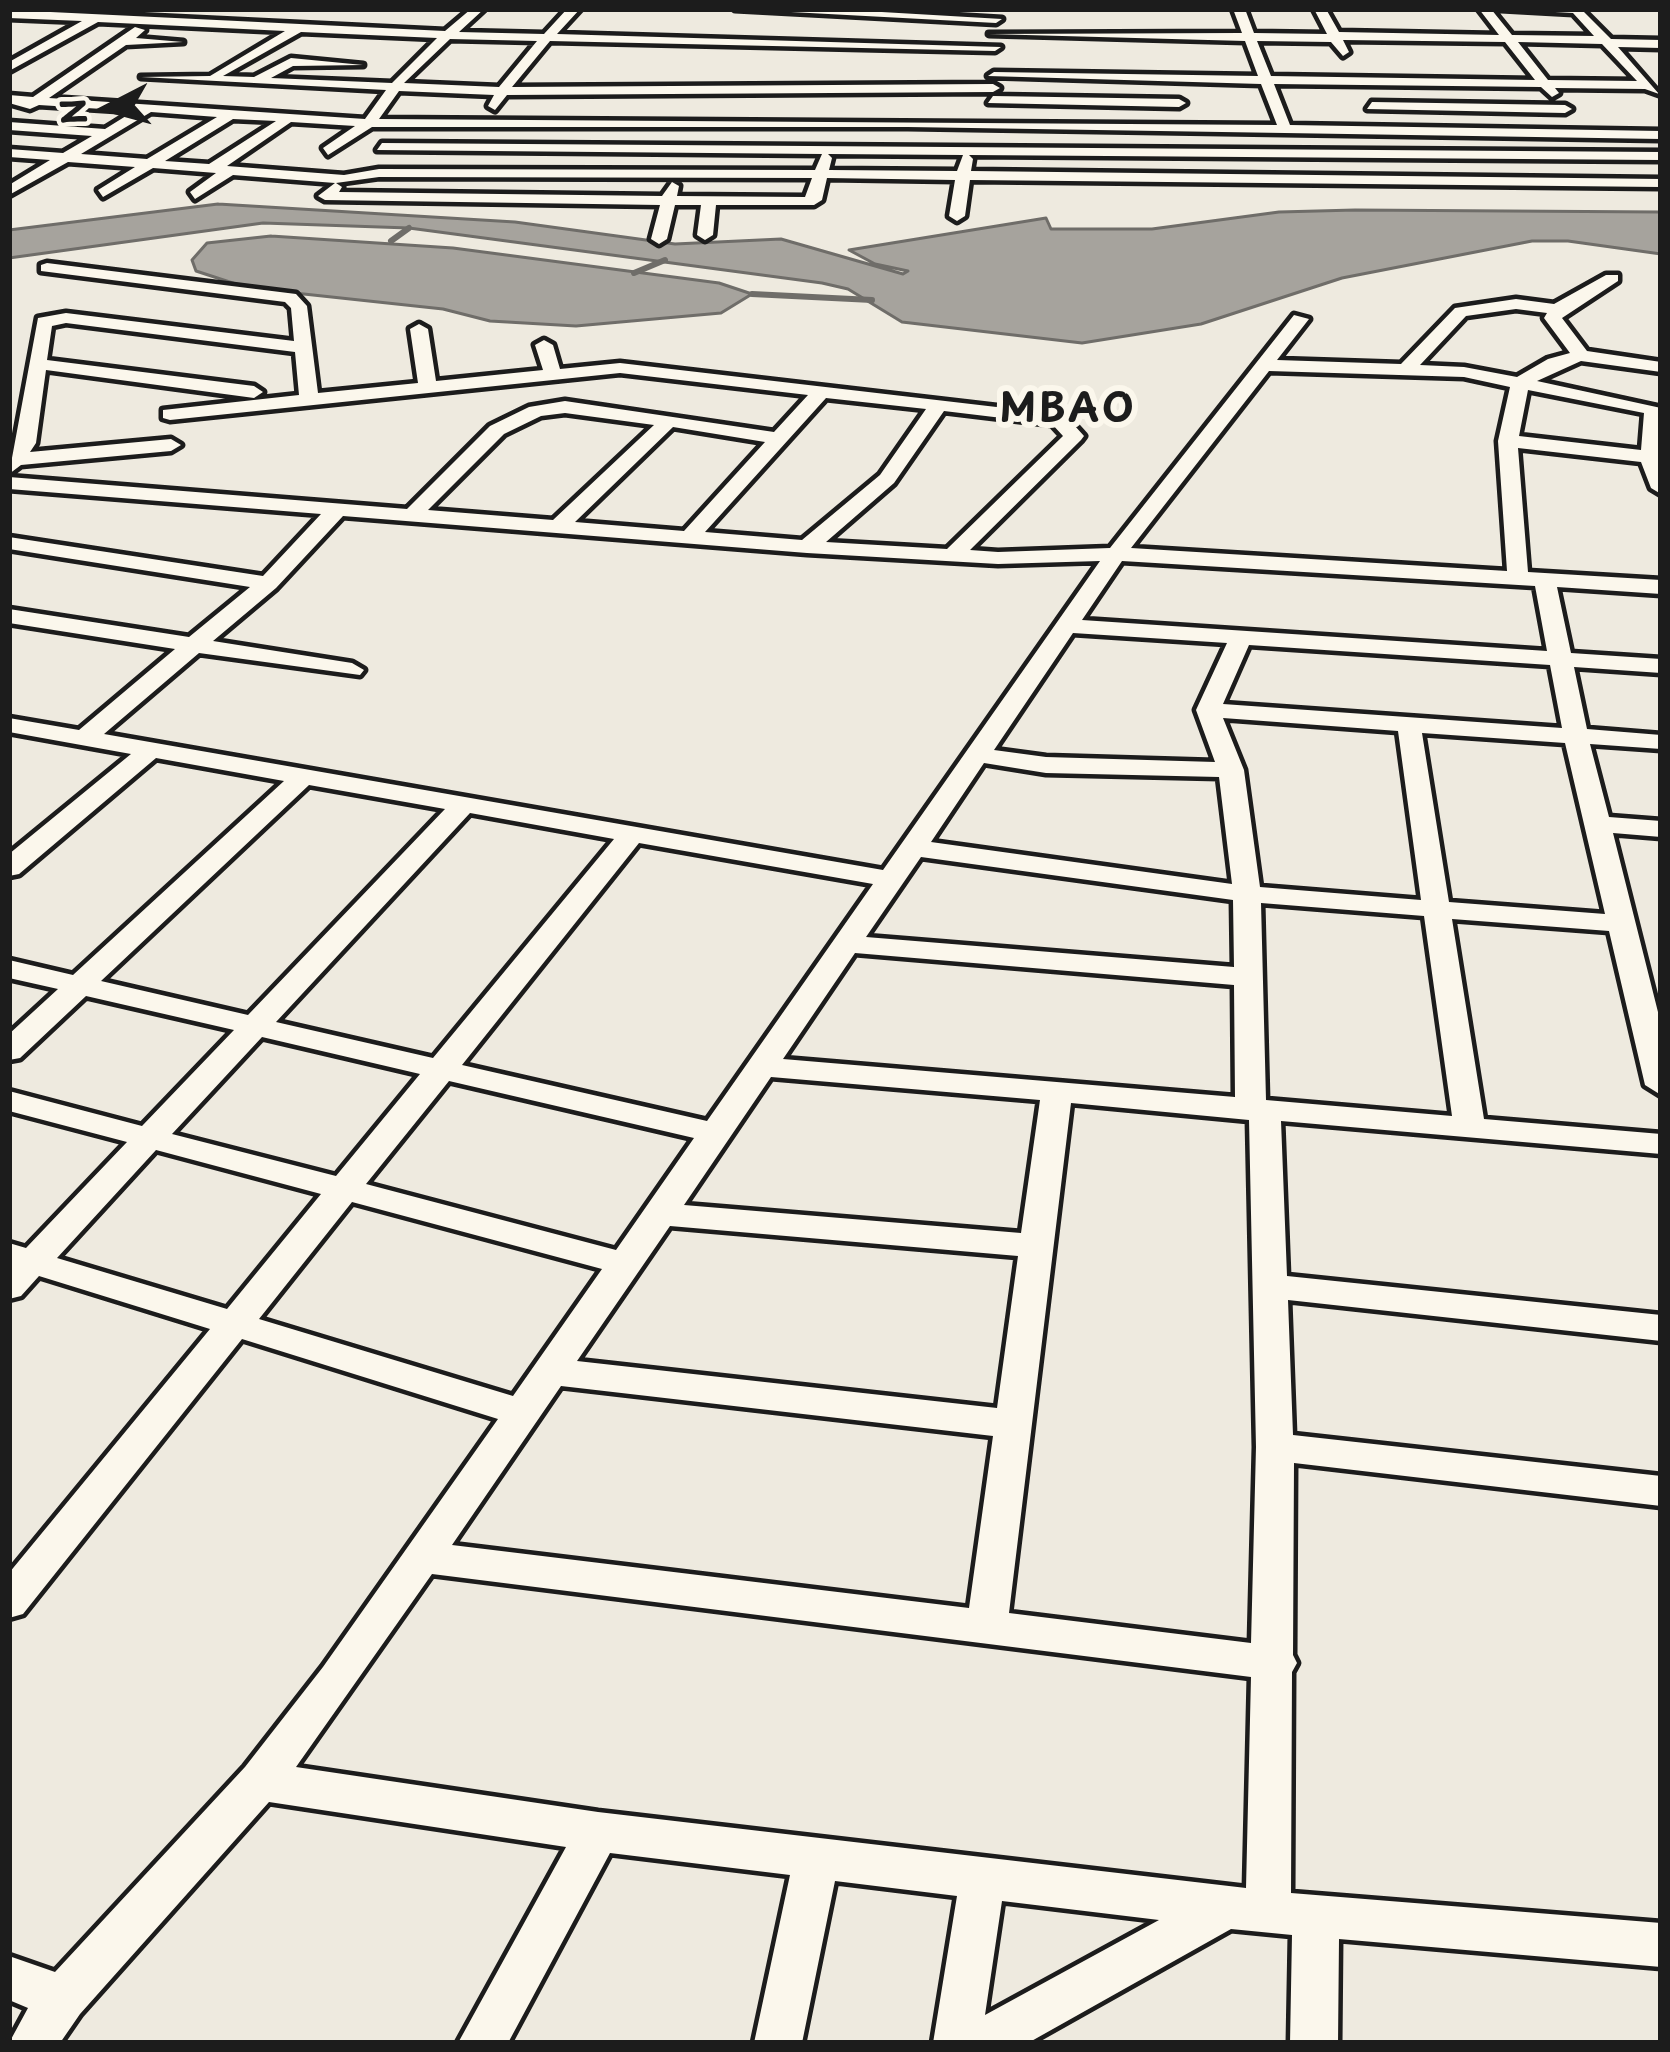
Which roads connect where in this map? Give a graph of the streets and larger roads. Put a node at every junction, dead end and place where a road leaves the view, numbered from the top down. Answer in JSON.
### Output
{"nodes":[{"id":1,"x":112,"y":9,"type":"edge"},
{"id":2,"x":742,"y":9,"type":"edge"},
{"id":3,"x":1239,"y":9,"type":"edge"},
{"id":4,"x":1306,"y":9,"type":"edge"},
{"id":5,"x":1320,"y":9,"type":"edge"},
{"id":6,"x":1485,"y":9,"type":"edge"},
{"id":7,"x":1507,"y":9,"type":"edge"},
{"id":8,"x":1575,"y":9,"type":"edge"},
{"id":9,"x":845,"y":11,"type":"edge"},
{"id":10,"x":15,"y":12,"type":"edge"},
{"id":11,"x":920,"y":13,"type":"edge"},
{"id":12,"x":477,"y":15,"type":"edge"},
{"id":13,"x":574,"y":16,"type":"edge"},
{"id":14,"x":447,"y":17,"type":"dead end"},
{"id":15,"x":97,"y":18,"type":"junction"},
{"id":16,"x":545,"y":20,"type":"dead end"},
{"id":17,"x":154,"y":21,"type":"junction"},
{"id":18,"x":1411,"y":23,"type":"dead end"},
{"id":19,"x":222,"y":25,"type":"junction"},
{"id":20,"x":298,"y":28,"type":"junction"},
{"id":21,"x":1075,"y":28,"type":"junction"},
{"id":22,"x":1161,"y":29,"type":"junction"},
{"id":23,"x":344,"y":31,"type":"junction"},
{"id":24,"x":445,"y":34,"type":"junction"},
{"id":25,"x":547,"y":37,"type":"junction"},
{"id":26,"x":1250,"y":37,"type":"junction"},
{"id":27,"x":1335,"y":37,"type":"junction"},
{"id":28,"x":1421,"y":38,"type":"junction"},
{"id":29,"x":1508,"y":39,"type":"junction"},
{"id":30,"x":123,"y":40,"type":"junction"},
{"id":31,"x":733,"y":41,"type":"junction"},
{"id":32,"x":1606,"y":42,"type":"junction"},
{"id":33,"x":196,"y":43,"type":"junction"},
{"id":34,"x":234,"y":44,"type":"dead end"},
{"id":35,"x":899,"y":44,"type":"junction"},
{"id":36,"x":1661,"y":44,"type":"edge"},
{"id":37,"x":272,"y":45,"type":"junction"},
{"id":38,"x":9,"y":47,"type":"edge"},
{"id":39,"x":320,"y":47,"type":"junction"},
{"id":40,"x":42,"y":48,"type":"junction"},
{"id":41,"x":363,"y":49,"type":"dead end"},
{"id":42,"x":106,"y":51,"type":"junction"},
{"id":43,"x":405,"y":51,"type":"dead end"},
{"id":44,"x":427,"y":52,"type":"junction"},
{"id":45,"x":447,"y":52,"type":"dead end"},
{"id":46,"x":1432,"y":52,"type":"dead end"},
{"id":47,"x":180,"y":54,"type":"dead end"},
{"id":48,"x":507,"y":54,"type":"dead end"},
{"id":49,"x":527,"y":55,"type":"junction"},
{"id":50,"x":547,"y":56,"type":"dead end"},
{"id":51,"x":1233,"y":56,"type":"dead end"},
{"id":52,"x":1256,"y":56,"type":"junction"},
{"id":53,"x":767,"y":59,"type":"dead end"},
{"id":54,"x":994,"y":64,"type":"edge"},
{"id":55,"x":164,"y":65,"type":"dead end"},
{"id":56,"x":10,"y":66,"type":"edge"},
{"id":57,"x":35,"y":66,"type":"dead end"},
{"id":58,"x":365,"y":66,"type":"dead end"},
{"id":59,"x":58,"y":67,"type":"dead end"},
{"id":60,"x":387,"y":67,"type":"dead end"},
{"id":61,"x":82,"y":68,"type":"junction"},
{"id":62,"x":409,"y":68,"type":"junction"},
{"id":63,"x":1443,"y":68,"type":"dead end"},
{"id":64,"x":430,"y":69,"type":"dead end"},
{"id":65,"x":972,"y":69,"type":"dead end"},
{"id":66,"x":826,"y":70,"type":"dead end"},
{"id":67,"x":492,"y":71,"type":"dead end"},
{"id":68,"x":513,"y":72,"type":"junction"},
{"id":69,"x":537,"y":72,"type":"dead end"},
{"id":70,"x":584,"y":72,"type":"dead end"},
{"id":71,"x":147,"y":77,"type":"junction"},
{"id":72,"x":1079,"y":77,"type":"junction"},
{"id":73,"x":205,"y":79,"type":"junction"},
{"id":74,"x":1174,"y":79,"type":"junction"},
{"id":75,"x":1266,"y":80,"type":"junction"},
{"id":76,"x":255,"y":81,"type":"junction"},
{"id":77,"x":1359,"y":81,"type":"junction"},
{"id":78,"x":1454,"y":82,"type":"junction"},
{"id":79,"x":1545,"y":84,"type":"junction"},
{"id":80,"x":396,"y":86,"type":"junction"},
{"id":81,"x":827,"y":88,"type":"junction"},
{"id":82,"x":714,"y":89,"type":"junction"},
{"id":83,"x":576,"y":90,"type":"junction"},
{"id":84,"x":503,"y":91,"type":"junction"},
{"id":85,"x":1656,"y":92,"type":"edge"},
{"id":86,"x":9,"y":99,"type":"edge"},
{"id":87,"x":299,"y":100,"type":"dead end"},
{"id":88,"x":35,"y":101,"type":"junction"},
{"id":89,"x":1179,"y":103,"type":"junction"},
{"id":90,"x":98,"y":106,"type":"junction"},
{"id":91,"x":1372,"y":106,"type":"junction"},
{"id":92,"x":381,"y":108,"type":"junction"},
{"id":93,"x":1565,"y":109,"type":"junction"},
{"id":94,"x":146,"y":110,"type":"junction"},
{"id":95,"x":204,"y":114,"type":"junction"},
{"id":96,"x":707,"y":115,"type":"junction"},
{"id":97,"x":228,"y":116,"type":"junction"},
{"id":98,"x":566,"y":117,"type":"junction"},
{"id":99,"x":829,"y":118,"type":"junction"},
{"id":100,"x":279,"y":120,"type":"junction"},
{"id":101,"x":483,"y":120,"type":"junction"},
{"id":102,"x":908,"y":122,"type":"junction"},
{"id":103,"x":370,"y":123,"type":"junction"},
{"id":104,"x":972,"y":124,"type":"junction"},
{"id":105,"x":1108,"y":126,"type":"junction"},
{"id":106,"x":12,"y":127,"type":"edge"},
{"id":107,"x":1186,"y":128,"type":"junction"},
{"id":108,"x":1238,"y":128,"type":"junction"},
{"id":109,"x":1285,"y":129,"type":"junction"},
{"id":110,"x":1393,"y":131,"type":"junction"},
{"id":111,"x":108,"y":133,"type":"junction"},
{"id":112,"x":1539,"y":134,"type":"junction"},
{"id":113,"x":1585,"y":134,"type":"junction"},
{"id":114,"x":1661,"y":135,"type":"edge"},
{"id":115,"x":189,"y":139,"type":"junction"},
{"id":116,"x":250,"y":143,"type":"junction"},
{"id":117,"x":382,"y":147,"type":"dead end"},
{"id":118,"x":459,"y":148,"type":"junction"},
{"id":119,"x":514,"y":149,"type":"junction"},
{"id":120,"x":547,"y":149,"type":"junction"},
{"id":121,"x":829,"y":149,"type":"junction"},
{"id":122,"x":902,"y":149,"type":"junction"},
{"id":123,"x":967,"y":150,"type":"junction"},
{"id":124,"x":1106,"y":151,"type":"junction"},
{"id":125,"x":328,"y":152,"type":"dead end"},
{"id":126,"x":1240,"y":152,"type":"junction"},
{"id":127,"x":9,"y":153,"type":"edge"},
{"id":128,"x":1409,"y":154,"type":"junction"},
{"id":129,"x":1552,"y":155,"type":"junction"},
{"id":130,"x":1661,"y":156,"type":"edge"},
{"id":131,"x":67,"y":158,"type":"junction"},
{"id":132,"x":148,"y":164,"type":"junction"},
{"id":133,"x":212,"y":169,"type":"junction"},
{"id":134,"x":230,"y":170,"type":"junction"},
{"id":135,"x":442,"y":173,"type":"junction"},
{"id":136,"x":499,"y":174,"type":"junction"},
{"id":137,"x":818,"y":174,"type":"junction"},
{"id":138,"x":533,"y":175,"type":"junction"},
{"id":139,"x":676,"y":175,"type":"junction"},
{"id":140,"x":963,"y":176,"type":"junction"},
{"id":141,"x":1106,"y":177,"type":"junction"},
{"id":142,"x":344,"y":179,"type":"junction"},
{"id":143,"x":1414,"y":181,"type":"junction"},
{"id":144,"x":1568,"y":182,"type":"junction"},
{"id":145,"x":1661,"y":183,"type":"edge"},
{"id":146,"x":1231,"y":186,"type":"junction"},
{"id":147,"x":9,"y":191,"type":"edge"},
{"id":148,"x":103,"y":193,"type":"dead end"},
{"id":149,"x":195,"y":195,"type":"dead end"},
{"id":150,"x":514,"y":200,"type":"junction"},
{"id":151,"x":666,"y":201,"type":"junction"},
{"id":152,"x":709,"y":201,"type":"junction"},
{"id":153,"x":1109,"y":201,"type":"dead end"},
{"id":154,"x":1418,"y":204,"type":"dead end"},
{"id":155,"x":957,"y":216,"type":"dead end"},
{"id":156,"x":705,"y":235,"type":"dead end"},
{"id":157,"x":659,"y":239,"type":"dead end"},
{"id":158,"x":47,"y":268,"type":"dead end"},
{"id":159,"x":1612,"y":278,"type":"dead end"},
{"id":160,"x":1557,"y":309,"type":"junction"},
{"id":161,"x":1300,"y":319,"type":"dead end"},
{"id":162,"x":418,"y":329,"type":"dead end"},
{"id":163,"x":544,"y":345,"type":"dead end"},
{"id":164,"x":304,"y":347,"type":"junction"},
{"id":165,"x":1581,"y":356,"type":"junction"},
{"id":166,"x":40,"y":364,"type":"junction"},
{"id":167,"x":1261,"y":364,"type":"junction"},
{"id":168,"x":1409,"y":366,"type":"junction"},
{"id":169,"x":1661,"y":367,"type":"edge"},
{"id":170,"x":553,"y":374,"type":"junction"},
{"id":171,"x":170,"y":381,"type":"junction"},
{"id":172,"x":1520,"y":383,"type":"junction"},
{"id":173,"x":428,"y":386,"type":"junction"},
{"id":174,"x":820,"y":394,"type":"junction"},
{"id":175,"x":309,"y":399,"type":"junction"},
{"id":176,"x":278,"y":403,"type":"junction"},
{"id":177,"x":939,"y":405,"type":"junction"},
{"id":178,"x":170,"y":413,"type":"junction"},
{"id":179,"x":1659,"y":413,"type":"edge"},
{"id":180,"x":669,"y":421,"type":"junction"},
{"id":181,"x":779,"y":439,"type":"junction"},
{"id":182,"x":1508,"y":441,"type":"junction"},
{"id":183,"x":1655,"y":458,"type":"edge"},
{"id":184,"x":14,"y":463,"type":"edge"},
{"id":185,"x":168,"y":471,"type":"junction"},
{"id":186,"x":9,"y":483,"type":"edge"},
{"id":187,"x":1661,"y":488,"type":"edge"},
{"id":188,"x":335,"y":512,"type":"junction"},
{"id":189,"x":410,"y":517,"type":"junction"},
{"id":190,"x":556,"y":529,"type":"junction"},
{"id":191,"x":689,"y":538,"type":"junction"},
{"id":192,"x":9,"y":543,"type":"edge"},
{"id":193,"x":807,"y":547,"type":"junction"},
{"id":194,"x":1116,"y":554,"type":"junction"},
{"id":195,"x":953,"y":555,"type":"junction"},
{"id":196,"x":1532,"y":579,"type":"junction"},
{"id":197,"x":268,"y":583,"type":"junction"},
{"id":198,"x":1661,"y":587,"type":"edge"},
{"id":199,"x":9,"y":616,"type":"edge"},
{"id":200,"x":1071,"y":626,"type":"junction"},
{"id":201,"x":1240,"y":638,"type":"junction"},
{"id":202,"x":196,"y":646,"type":"junction"},
{"id":203,"x":1561,"y":659,"type":"junction"},
{"id":204,"x":1661,"y":666,"type":"edge"},
{"id":205,"x":352,"y":670,"type":"dead end"},
{"id":206,"x":1208,"y":710,"type":"junction"},
{"id":207,"x":9,"y":725,"type":"edge"},
{"id":208,"x":1409,"y":725,"type":"junction"},
{"id":209,"x":1576,"y":737,"type":"junction"},
{"id":210,"x":84,"y":738,"type":"junction"},
{"id":211,"x":1661,"y":742,"type":"edge"},
{"id":212,"x":151,"y":750,"type":"junction"},
{"id":213,"x":980,"y":755,"type":"junction"},
{"id":214,"x":1231,"y":770,"type":"junction"},
{"id":215,"x":303,"y":777,"type":"junction"},
{"id":216,"x":463,"y":805,"type":"junction"},
{"id":217,"x":1597,"y":824,"type":"junction"},
{"id":218,"x":1661,"y":829,"type":"edge"},
{"id":219,"x":632,"y":834,"type":"junction"},
{"id":220,"x":910,"y":847,"type":"junction"},
{"id":221,"x":9,"y":868,"type":"edge"},
{"id":222,"x":889,"y":879,"type":"junction"},
{"id":223,"x":1246,"y":894,"type":"junction"},
{"id":224,"x":1438,"y":910,"type":"junction"},
{"id":225,"x":1622,"y":924,"type":"junction"},
{"id":226,"x":848,"y":944,"type":"junction"},
{"id":227,"x":9,"y":969,"type":"edge"},
{"id":228,"x":1247,"y":977,"type":"junction"},
{"id":229,"x":80,"y":985,"type":"junction"},
{"id":230,"x":1652,"y":1011,"type":"edge"},
{"id":231,"x":255,"y":1026,"type":"junction"},
{"id":232,"x":9,"y":1051,"type":"edge"},
{"id":233,"x":766,"y":1067,"type":"junction"},
{"id":234,"x":442,"y":1069,"type":"junction"},
{"id":235,"x":1661,"y":1084,"type":"edge"},
{"id":236,"x":1056,"y":1095,"type":"junction"},
{"id":237,"x":9,"y":1100,"type":"edge"},
{"id":238,"x":1258,"y":1111,"type":"junction"},
{"id":239,"x":1469,"y":1126,"type":"junction"},
{"id":240,"x":715,"y":1133,"type":"junction"},
{"id":241,"x":149,"y":1138,"type":"junction"},
{"id":242,"x":1661,"y":1144,"type":"edge"},
{"id":243,"x":348,"y":1190,"type":"junction"},
{"id":244,"x":662,"y":1214,"type":"junction"},
{"id":245,"x":1036,"y":1246,"type":"junction"},
{"id":246,"x":626,"y":1264,"type":"junction"},
{"id":247,"x":17,"y":1268,"type":"edge"},
{"id":248,"x":1269,"y":1286,"type":"junction"},
{"id":249,"x":237,"y":1321,"type":"junction"},
{"id":250,"x":1661,"y":1328,"type":"edge"},
{"id":251,"x":554,"y":1372,"type":"junction"},
{"id":252,"x":524,"y":1413,"type":"junction"},
{"id":253,"x":1012,"y":1424,"type":"junction"},
{"id":254,"x":1275,"y":1447,"type":"junction"},
{"id":255,"x":1661,"y":1491,"type":"edge"},
{"id":256,"x":427,"y":1558,"type":"junction"},
{"id":257,"x":9,"y":1602,"type":"edge"},
{"id":258,"x":987,"y":1626,"type":"junction"},
{"id":259,"x":1276,"y":1663,"type":"junction"},
{"id":260,"x":260,"y":1781,"type":"junction"},
{"id":261,"x":598,"y":1832,"type":"junction"},
{"id":262,"x":817,"y":1856,"type":"junction"},
{"id":263,"x":983,"y":1876,"type":"junction"},
{"id":264,"x":1248,"y":1909,"type":"junction"},
{"id":265,"x":1316,"y":1916,"type":"junction"},
{"id":266,"x":1661,"y":1945,"type":"edge"},
{"id":267,"x":9,"y":1978,"type":"edge"},
{"id":268,"x":63,"y":1998,"type":"junction"},
{"id":269,"x":32,"y":2043,"type":"edge"},
{"id":270,"x":482,"y":2043,"type":"edge"},
{"id":271,"x":778,"y":2043,"type":"edge"},
{"id":272,"x":957,"y":2043,"type":"edge"},
{"id":273,"x":981,"y":2043,"type":"edge"},
{"id":274,"x":1314,"y":2043,"type":"edge"}],
"edges":[{"from":1,"to":15,"type":"street"},
{"from":2,"to":9,"type":"street"},
{"from":3,"to":26,"type":"street"},
{"from":4,"to":5,"type":"street"},
{"from":5,"to":27,"type":"street"},
{"from":6,"to":29,"type":"street"},
{"from":7,"to":8,"type":"street"},
{"from":8,"to":32,"type":"street"},
{"from":9,"to":11,"type":"street"},
{"from":10,"to":15,"type":"street"},
{"from":11,"to":35,"type":"street"},
{"from":11,"to":54,"type":"street"},
{"from":12,"to":14,"type":"street"},
{"from":12,"to":24,"type":"street"},
{"from":13,"to":16,"type":"street"},
{"from":13,"to":25,"type":"street"},
{"from":15,"to":17,"type":"street"},
{"from":15,"to":40,"type":"street"},
{"from":17,"to":19,"type":"street"},
{"from":17,"to":30,"type":"street"},
{"from":18,"to":28,"type":"street"},
{"from":19,"to":20,"type":"street"},
{"from":19,"to":33,"type":"street"},
{"from":20,"to":23,"type":"street"},
{"from":20,"to":37,"type":"street"},
{"from":21,"to":22,"type":"street"},
{"from":21,"to":54,"type":"street"},
{"from":21,"to":72,"type":"street"},
{"from":22,"to":26,"type":"street"},
{"from":22,"to":74,"type":"street"},
{"from":23,"to":24,"type":"street"},
{"from":23,"to":39,"type":"street"},
{"from":24,"to":25,"type":"street"},
{"from":24,"to":44,"type":"street"},
{"from":25,"to":31,"type":"street"},
{"from":25,"to":49,"type":"street"},
{"from":26,"to":27,"type":"street"},
{"from":26,"to":52,"type":"street"},
{"from":27,"to":28,"type":"street"},
{"from":27,"to":77,"type":"street"},
{"from":28,"to":29,"type":"street"},
{"from":28,"to":46,"type":"street"},
{"from":29,"to":32,"type":"street"},
{"from":29,"to":79,"type":"street"},
{"from":30,"to":33,"type":"street"},
{"from":30,"to":42,"type":"street"},
{"from":31,"to":35,"type":"street"},
{"from":31,"to":82,"type":"street"},
{"from":32,"to":36,"type":"street"},
{"from":32,"to":85,"type":"street"},
{"from":33,"to":47,"type":"street"},
{"from":34,"to":37,"type":"street"},
{"from":35,"to":53,"type":"street"},
{"from":35,"to":54,"type":"street"},
{"from":35,"to":54,"type":"street"},
{"from":37,"to":39,"type":"street"},
{"from":37,"to":73,"type":"street"},
{"from":38,"to":40,"type":"street"},
{"from":39,"to":41,"type":"street"},
{"from":40,"to":42,"type":"street"},
{"from":40,"to":56,"type":"street"},
{"from":42,"to":61,"type":"street"},
{"from":43,"to":44,"type":"street"},
{"from":44,"to":45,"type":"street"},
{"from":44,"to":62,"type":"street"},
{"from":48,"to":49,"type":"street"},
{"from":49,"to":50,"type":"street"},
{"from":49,"to":68,"type":"street"},
{"from":51,"to":52,"type":"street"},
{"from":52,"to":75,"type":"street"},
{"from":54,"to":65,"type":"street"},
{"from":54,"to":72,"type":"street"},
{"from":54,"to":81,"type":"street"},
{"from":54,"to":89,"type":"street"},
{"from":54,"to":99,"type":"street"},
{"from":54,"to":104,"type":"street"},
{"from":54,"to":105,"type":"street"},
{"from":55,"to":71,"type":"street"},
{"from":56,"to":57,"type":"street"},
{"from":58,"to":76,"type":"street"},
{"from":59,"to":61,"type":"street"},
{"from":60,"to":62,"type":"street"},
{"from":61,"to":88,"type":"street"},
{"from":62,"to":64,"type":"street"},
{"from":62,"to":80,"type":"street"},
{"from":63,"to":78,"type":"street"},
{"from":66,"to":81,"type":"street"},
{"from":67,"to":68,"type":"street"},
{"from":68,"to":69,"type":"street"},
{"from":68,"to":84,"type":"street"},
{"from":70,"to":83,"type":"street"},
{"from":71,"to":73,"type":"street"},
{"from":71,"to":90,"type":"street"},
{"from":72,"to":74,"type":"street"},
{"from":73,"to":76,"type":"street"},
{"from":74,"to":75,"type":"street"},
{"from":74,"to":89,"type":"street"},
{"from":75,"to":77,"type":"street"},
{"from":75,"to":109,"type":"street"},
{"from":76,"to":80,"type":"street"},
{"from":76,"to":95,"type":"street"},
{"from":77,"to":78,"type":"street"},
{"from":77,"to":91,"type":"street"},
{"from":78,"to":79,"type":"street"},
{"from":79,"to":85,"type":"street"},
{"from":79,"to":93,"type":"street"},
{"from":80,"to":84,"type":"street"},
{"from":80,"to":92,"type":"street"},
{"from":81,"to":82,"type":"street"},
{"from":81,"to":99,"type":"street"},
{"from":82,"to":83,"type":"street"},
{"from":82,"to":96,"type":"street"},
{"from":83,"to":84,"type":"street"},
{"from":83,"to":98,"type":"street"},
{"from":84,"to":101,"type":"street"},
{"from":86,"to":88,"type":"street"},
{"from":87,"to":100,"type":"street"},
{"from":88,"to":90,"type":"street"},
{"from":88,"to":106,"type":"street"},
{"from":89,"to":107,"type":"street"},
{"from":90,"to":94,"type":"street"},
{"from":91,"to":93,"type":"street"},
{"from":91,"to":110,"type":"street"},
{"from":92,"to":101,"type":"street"},
{"from":92,"to":103,"type":"street"},
{"from":93,"to":113,"type":"street"},
{"from":94,"to":95,"type":"street"},
{"from":94,"to":111,"type":"street"},
{"from":95,"to":97,"type":"street"},
{"from":96,"to":98,"type":"street"},
{"from":96,"to":99,"type":"street"},
{"from":97,"to":100,"type":"street"},
{"from":97,"to":115,"type":"street"},
{"from":98,"to":101,"type":"street"},
{"from":98,"to":120,"type":"street"},
{"from":99,"to":102,"type":"street"},
{"from":99,"to":121,"type":"street"},
{"from":100,"to":103,"type":"street"},
{"from":100,"to":116,"type":"street"},
{"from":101,"to":103,"type":"street"},
{"from":101,"to":118,"type":"street"},
{"from":102,"to":104,"type":"street"},
{"from":102,"to":122,"type":"street"},
{"from":103,"to":125,"type":"street"},
{"from":104,"to":123,"type":"street"},
{"from":105,"to":107,"type":"street"},
{"from":105,"to":124,"type":"street"},
{"from":106,"to":111,"type":"street"},
{"from":107,"to":108,"type":"street"},
{"from":108,"to":109,"type":"street"},
{"from":108,"to":126,"type":"street"},
{"from":109,"to":110,"type":"street"},
{"from":110,"to":112,"type":"street"},
{"from":110,"to":128,"type":"street"},
{"from":111,"to":131,"type":"street"},
{"from":112,"to":113,"type":"street"},
{"from":112,"to":129,"type":"street"},
{"from":113,"to":114,"type":"street"},
{"from":115,"to":116,"type":"street"},
{"from":115,"to":132,"type":"street"},
{"from":116,"to":133,"type":"street"},
{"from":117,"to":118,"type":"street"},
{"from":118,"to":119,"type":"street"},
{"from":118,"to":135,"type":"street"},
{"from":119,"to":120,"type":"street"},
{"from":119,"to":136,"type":"street"},
{"from":120,"to":121,"type":"street"},
{"from":120,"to":138,"type":"street"},
{"from":121,"to":122,"type":"street"},
{"from":121,"to":137,"type":"street"},
{"from":122,"to":123,"type":"street"},
{"from":123,"to":124,"type":"street"},
{"from":123,"to":140,"type":"street"},
{"from":124,"to":126,"type":"street"},
{"from":124,"to":141,"type":"street"},
{"from":126,"to":128,"type":"street"},
{"from":126,"to":146,"type":"street"},
{"from":127,"to":131,"type":"street"},
{"from":128,"to":129,"type":"street"},
{"from":128,"to":143,"type":"street"},
{"from":129,"to":130,"type":"street"},
{"from":129,"to":144,"type":"street"},
{"from":131,"to":132,"type":"street"},
{"from":131,"to":147,"type":"street"},
{"from":132,"to":133,"type":"street"},
{"from":132,"to":148,"type":"street"},
{"from":133,"to":134,"type":"street"},
{"from":134,"to":142,"type":"street"},
{"from":134,"to":149,"type":"street"},
{"from":135,"to":136,"type":"street"},
{"from":135,"to":142,"type":"street"},
{"from":136,"to":138,"type":"street"},
{"from":137,"to":139,"type":"street"},
{"from":137,"to":140,"type":"street"},
{"from":137,"to":152,"type":"street"},
{"from":138,"to":139,"type":"street"},
{"from":138,"to":150,"type":"street"},
{"from":139,"to":151,"type":"street"},
{"from":140,"to":141,"type":"street"},
{"from":140,"to":155,"type":"street"},
{"from":141,"to":146,"type":"street"},
{"from":141,"to":153,"type":"street"},
{"from":142,"to":150,"type":"street"},
{"from":143,"to":144,"type":"street"},
{"from":143,"to":146,"type":"street"},
{"from":143,"to":154,"type":"street"},
{"from":144,"to":145,"type":"street"},
{"from":150,"to":151,"type":"street"},
{"from":151,"to":152,"type":"street"},
{"from":151,"to":157,"type":"street"},
{"from":152,"to":156,"type":"street"},
{"from":158,"to":164,"type":"street"},
{"from":159,"to":160,"type":"street"},
{"from":160,"to":165,"type":"street"},
{"from":160,"to":168,"type":"street"},
{"from":161,"to":167,"type":"street"},
{"from":162,"to":173,"type":"street"},
{"from":163,"to":170,"type":"street"},
{"from":164,"to":166,"type":"street"},
{"from":164,"to":175,"type":"street"},
{"from":165,"to":169,"type":"street"},
{"from":165,"to":172,"type":"street"},
{"from":166,"to":171,"type":"street"},
{"from":166,"to":184,"type":"street"},
{"from":167,"to":168,"type":"street"},
{"from":167,"to":194,"type":"street"},
{"from":168,"to":172,"type":"street"},
{"from":170,"to":173,"type":"street"},
{"from":170,"to":174,"type":"street"},
{"from":171,"to":176,"type":"street"},
{"from":171,"to":178,"type":"street"},
{"from":172,"to":179,"type":"street"},
{"from":172,"to":182,"type":"street"},
{"from":173,"to":175,"type":"street"},
{"from":174,"to":177,"type":"street"},
{"from":174,"to":181,"type":"street"},
{"from":175,"to":176,"type":"street"},
{"from":176,"to":178,"type":"street"},
{"from":177,"to":193,"type":"street"},
{"from":177,"to":195,"type":"street"},
{"from":178,"to":185,"type":"street"},
{"from":179,"to":183,"type":"street"},
{"from":180,"to":181,"type":"street"},
{"from":180,"to":189,"type":"street"},
{"from":180,"to":190,"type":"street"},
{"from":181,"to":191,"type":"street"},
{"from":182,"to":183,"type":"street"},
{"from":182,"to":196,"type":"street"},
{"from":183,"to":187,"type":"street"},
{"from":184,"to":185,"type":"street"},
{"from":185,"to":186,"type":"street"},
{"from":185,"to":188,"type":"street"},
{"from":188,"to":189,"type":"street"},
{"from":188,"to":197,"type":"street"},
{"from":189,"to":190,"type":"street"},
{"from":190,"to":191,"type":"street"},
{"from":191,"to":193,"type":"street"},
{"from":192,"to":197,"type":"street"},
{"from":193,"to":195,"type":"street"},
{"from":194,"to":195,"type":"street"},
{"from":194,"to":196,"type":"street"},
{"from":194,"to":200,"type":"street"},
{"from":196,"to":198,"type":"street"},
{"from":196,"to":203,"type":"street"},
{"from":197,"to":202,"type":"street"},
{"from":199,"to":202,"type":"street"},
{"from":200,"to":201,"type":"street"},
{"from":200,"to":213,"type":"street"},
{"from":201,"to":203,"type":"street"},
{"from":201,"to":206,"type":"street"},
{"from":202,"to":205,"type":"street"},
{"from":202,"to":210,"type":"street"},
{"from":203,"to":204,"type":"street"},
{"from":203,"to":209,"type":"street"},
{"from":206,"to":208,"type":"street"},
{"from":206,"to":214,"type":"street"},
{"from":207,"to":210,"type":"street"},
{"from":208,"to":209,"type":"street"},
{"from":208,"to":224,"type":"street"},
{"from":209,"to":211,"type":"street"},
{"from":209,"to":217,"type":"street"},
{"from":210,"to":212,"type":"street"},
{"from":212,"to":215,"type":"street"},
{"from":212,"to":221,"type":"street"},
{"from":213,"to":214,"type":"street"},
{"from":213,"to":220,"type":"street"},
{"from":214,"to":223,"type":"street"},
{"from":215,"to":216,"type":"street"},
{"from":215,"to":229,"type":"street"},
{"from":216,"to":219,"type":"street"},
{"from":216,"to":231,"type":"street"},
{"from":217,"to":218,"type":"street"},
{"from":217,"to":225,"type":"street"},
{"from":219,"to":222,"type":"street"},
{"from":219,"to":234,"type":"street"},
{"from":220,"to":222,"type":"street"},
{"from":220,"to":223,"type":"street"},
{"from":222,"to":226,"type":"street"},
{"from":223,"to":224,"type":"street"},
{"from":223,"to":228,"type":"street"},
{"from":224,"to":225,"type":"street"},
{"from":224,"to":239,"type":"street"},
{"from":225,"to":230,"type":"street"},
{"from":226,"to":228,"type":"street"},
{"from":226,"to":233,"type":"street"},
{"from":227,"to":229,"type":"street"},
{"from":228,"to":238,"type":"street"},
{"from":229,"to":231,"type":"street"},
{"from":229,"to":232,"type":"street"},
{"from":230,"to":235,"type":"street"},
{"from":231,"to":234,"type":"street"},
{"from":231,"to":241,"type":"street"},
{"from":233,"to":236,"type":"street"},
{"from":233,"to":240,"type":"street"},
{"from":234,"to":240,"type":"street"},
{"from":234,"to":243,"type":"street"},
{"from":236,"to":238,"type":"street"},
{"from":236,"to":245,"type":"street"},
{"from":237,"to":241,"type":"street"},
{"from":238,"to":239,"type":"street"},
{"from":238,"to":248,"type":"street"},
{"from":239,"to":242,"type":"street"},
{"from":240,"to":244,"type":"street"},
{"from":241,"to":243,"type":"street"},
{"from":241,"to":247,"type":"street"},
{"from":243,"to":246,"type":"street"},
{"from":243,"to":249,"type":"street"},
{"from":244,"to":245,"type":"street"},
{"from":244,"to":246,"type":"street"},
{"from":245,"to":253,"type":"street"},
{"from":246,"to":251,"type":"street"},
{"from":247,"to":249,"type":"street"},
{"from":248,"to":250,"type":"street"},
{"from":248,"to":254,"type":"street"},
{"from":249,"to":252,"type":"street"},
{"from":249,"to":257,"type":"street"},
{"from":251,"to":252,"type":"street"},
{"from":251,"to":253,"type":"street"},
{"from":252,"to":256,"type":"street"},
{"from":253,"to":258,"type":"street"},
{"from":254,"to":255,"type":"street"},
{"from":254,"to":259,"type":"street"},
{"from":256,"to":258,"type":"street"},
{"from":256,"to":260,"type":"street"},
{"from":258,"to":259,"type":"street"},
{"from":259,"to":264,"type":"street"},
{"from":260,"to":261,"type":"street"},
{"from":260,"to":268,"type":"street"},
{"from":261,"to":262,"type":"street"},
{"from":261,"to":270,"type":"street"},
{"from":262,"to":263,"type":"street"},
{"from":262,"to":271,"type":"street"},
{"from":263,"to":264,"type":"street"},
{"from":263,"to":272,"type":"street"},
{"from":264,"to":265,"type":"street"},
{"from":264,"to":273,"type":"street"},
{"from":265,"to":266,"type":"street"},
{"from":265,"to":274,"type":"street"},
{"from":267,"to":268,"type":"street"},
{"from":268,"to":269,"type":"street"}]}
